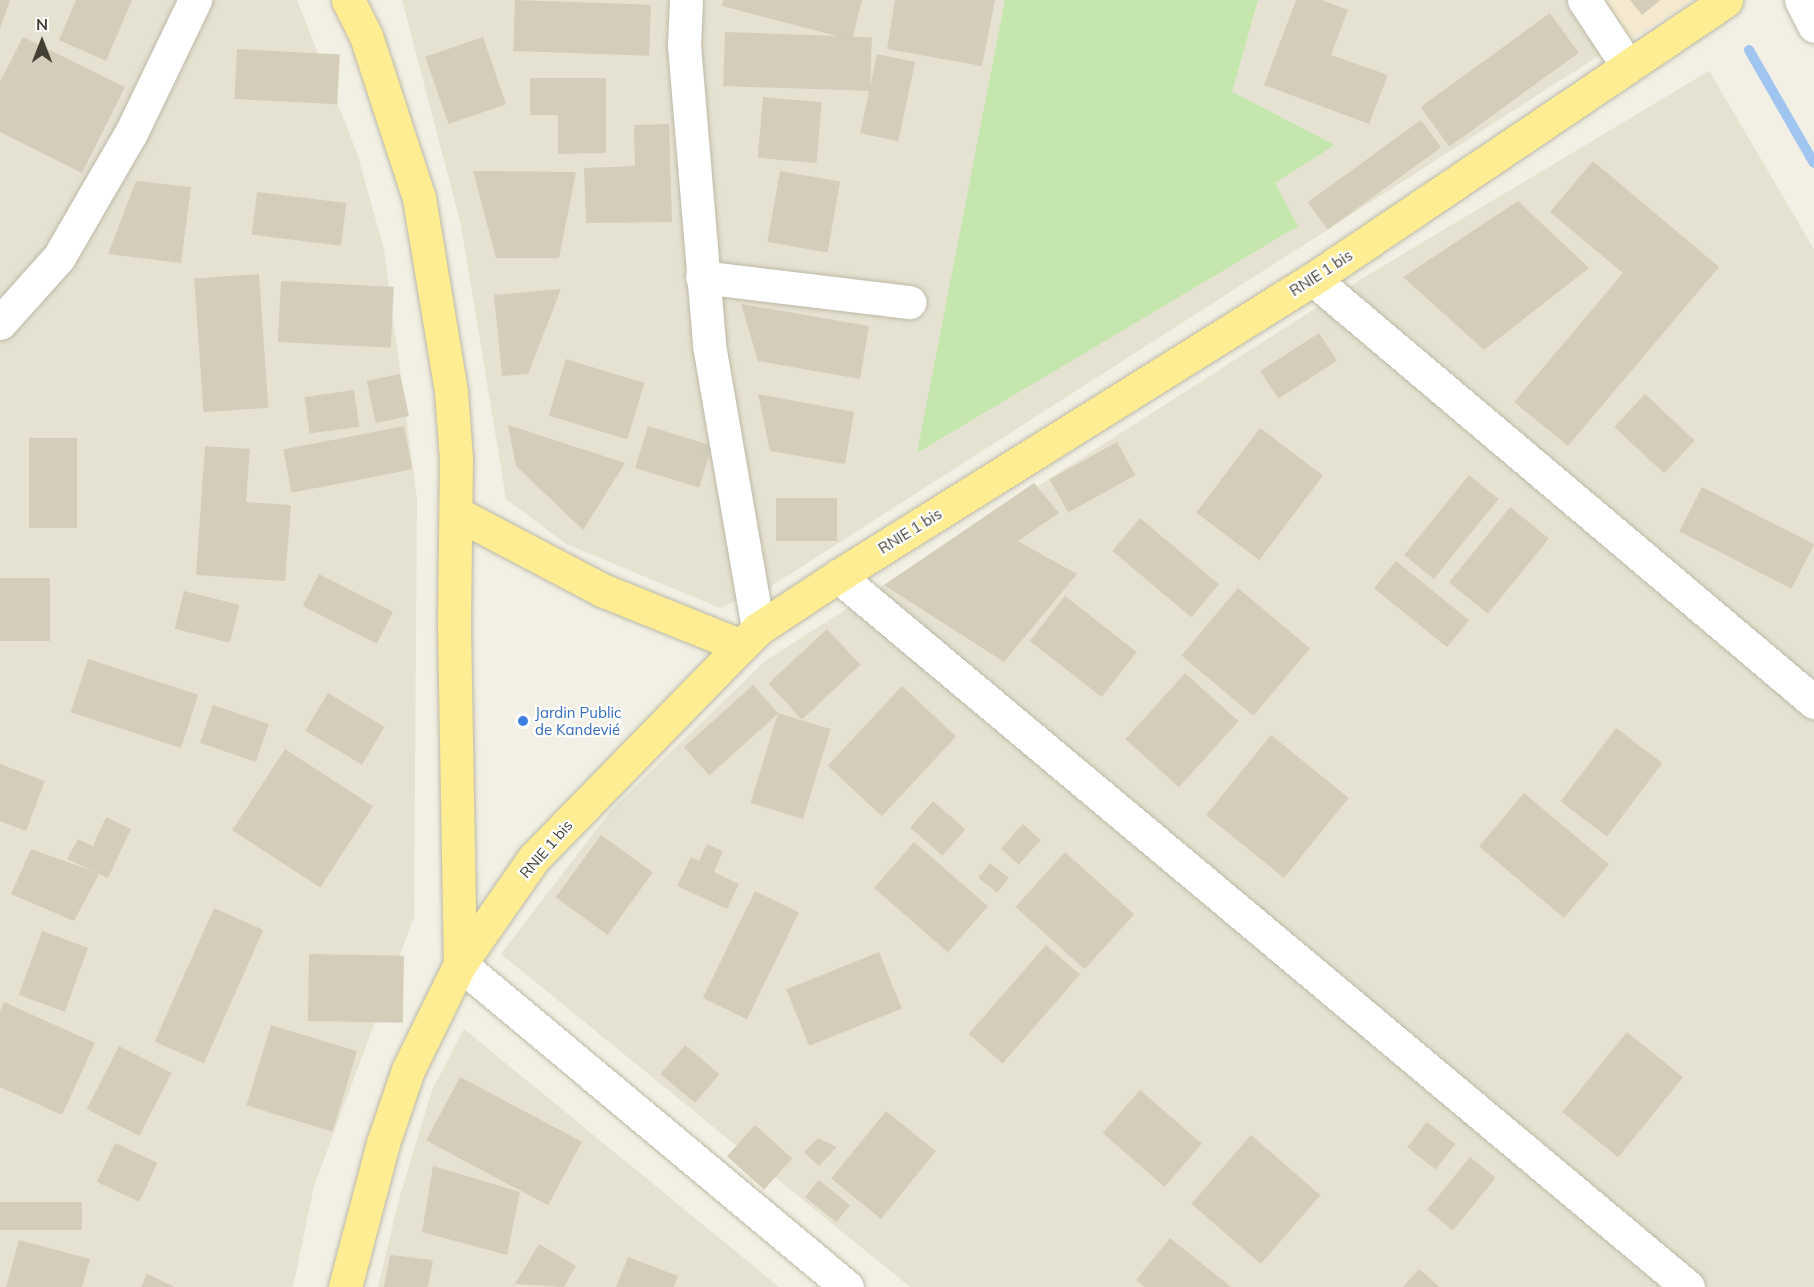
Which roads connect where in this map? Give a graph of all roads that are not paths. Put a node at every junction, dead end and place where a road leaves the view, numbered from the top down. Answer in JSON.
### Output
{"nodes":[{"id":1,"x":195,"y":0,"type":"edge"},
{"id":2,"x":348,"y":0,"type":"edge"},
{"id":3,"x":686,"y":0,"type":"edge"},
{"id":4,"x":1584,"y":0,"type":"edge"},
{"id":5,"x":1726,"y":0,"type":"edge"},
{"id":6,"x":1801,"y":0,"type":"edge"},
{"id":7,"x":1814,"y":26,"type":"edge"},
{"id":8,"x":1628,"y":65,"type":"junction"},
{"id":9,"x":702,"y":278,"type":"junction"},
{"id":10,"x":1313,"y":279,"type":"junction"},
{"id":11,"x":910,"y":302,"type":"dead end"},
{"id":12,"x":0,"y":323,"type":"edge"},
{"id":13,"x":456,"y":513,"type":"junction"},
{"id":14,"x":838,"y":576,"type":"junction"},
{"id":15,"x":750,"y":638,"type":"junction"},
{"id":16,"x":1814,"y":702,"type":"edge"},
{"id":17,"x":460,"y":964,"type":"junction"},
{"id":18,"x":345,"y":1287,"type":"edge"},
{"id":19,"x":847,"y":1287,"type":"edge"},
{"id":20,"x":1688,"y":1287,"type":"edge"}],
"edges":[{"from":1,"to":12,"type":"street"},
{"from":2,"to":13,"type":"main road"},
{"from":3,"to":9,"type":"street"},
{"from":4,"to":8,"type":"street"},
{"from":5,"to":8,"type":"main road","name":"RNIE 1 bis"},
{"from":6,"to":7,"type":"street"},
{"from":8,"to":10,"type":"main road","name":"RNIE 1 bis"},
{"from":9,"to":11,"type":"street"},
{"from":9,"to":15,"type":"street"},
{"from":10,"to":14,"type":"main road","name":"RNIE 1 bis"},
{"from":10,"to":16,"type":"street"},
{"from":13,"to":15,"type":"main road"},
{"from":13,"to":17,"type":"main road"},
{"from":14,"to":15,"type":"main road","name":"RNIE 1 bis"},
{"from":14,"to":20,"type":"street"},
{"from":15,"to":17,"type":"main road","name":"RNIE 1 bis"},
{"from":17,"to":18,"type":"main road","name":"RNIE 1 bis"},
{"from":17,"to":19,"type":"street"}]}
